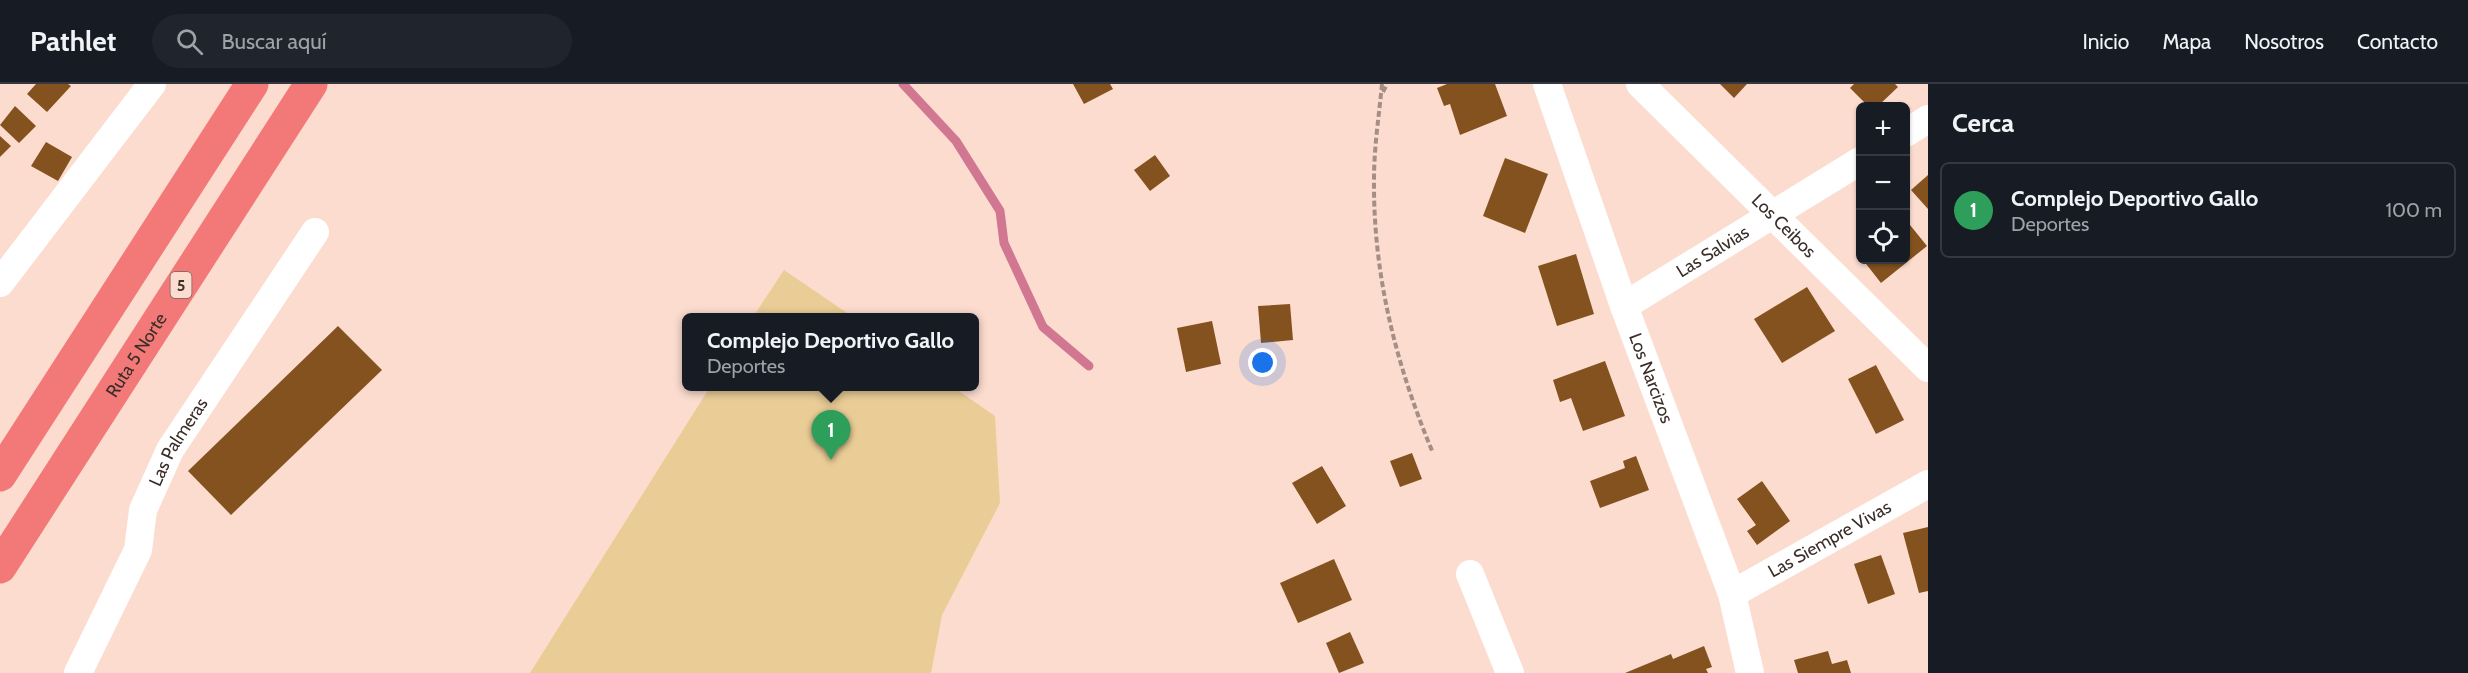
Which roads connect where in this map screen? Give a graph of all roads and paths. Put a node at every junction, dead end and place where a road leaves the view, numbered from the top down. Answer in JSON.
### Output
{"nodes":[{"id":1,"x":152,"y":84,"type":"edge"},
{"id":2,"x":252,"y":84,"type":"edge"},
{"id":3,"x":311,"y":84,"type":"edge"},
{"id":4,"x":1382,"y":84,"type":"edge"},
{"id":5,"x":1387,"y":84,"type":"edge"},
{"id":6,"x":1547,"y":84,"type":"edge"},
{"id":7,"x":1640,"y":84,"type":"edge"},
{"id":8,"x":1381,"y":96,"type":"junction"},
{"id":9,"x":1928,"y":119,"type":"edge"},
{"id":10,"x":1910,"y":130,"type":"edge"},
{"id":11,"x":1856,"y":163,"type":"edge"},
{"id":12,"x":1773,"y":215,"type":"junction"},
{"id":13,"x":315,"y":232,"type":"dead end"},
{"id":14,"x":0,"y":283,"type":"edge"},
{"id":15,"x":1624,"y":306,"type":"junction"},
{"id":16,"x":1928,"y":368,"type":"edge"},
{"id":17,"x":1434,"y":453,"type":"dead end"},
{"id":18,"x":0,"y":476,"type":"edge"},
{"id":19,"x":1928,"y":484,"type":"edge"},
{"id":20,"x":0,"y":567,"type":"edge"},
{"id":21,"x":1470,"y":574,"type":"dead end"},
{"id":22,"x":1732,"y":594,"type":"junction"},
{"id":23,"x":78,"y":673,"type":"edge"},
{"id":24,"x":1510,"y":673,"type":"edge"},
{"id":25,"x":1750,"y":673,"type":"edge"}],
"edges":[{"from":1,"to":14,"type":"street"},
{"from":2,"to":18,"type":"highway"},
{"from":3,"to":20,"type":"highway","name":"Ruta 5 Norte","number":"5"},
{"from":4,"to":8,"type":"path"},
{"from":5,"to":8,"type":"path"},
{"from":6,"to":15,"type":"street","name":"Los Narcizos"},
{"from":7,"to":12,"type":"street","name":"Los Ceibos"},
{"from":8,"to":17,"type":"path"},
{"from":9,"to":10,"type":"street"},
{"from":11,"to":12,"type":"street","name":"Las Salvias"},
{"from":12,"to":15,"type":"street","name":"Las Salvias"},
{"from":12,"to":16,"type":"street","name":"Los Ceibos"},
{"from":13,"to":23,"type":"street","name":"Las Palmeras"},
{"from":15,"to":22,"type":"street","name":"Los Narcizos"},
{"from":19,"to":22,"type":"street","name":"Las Siempre Vivas"},
{"from":21,"to":24,"type":"street"},
{"from":22,"to":25,"type":"street","name":"Los Narcizos"}]}
